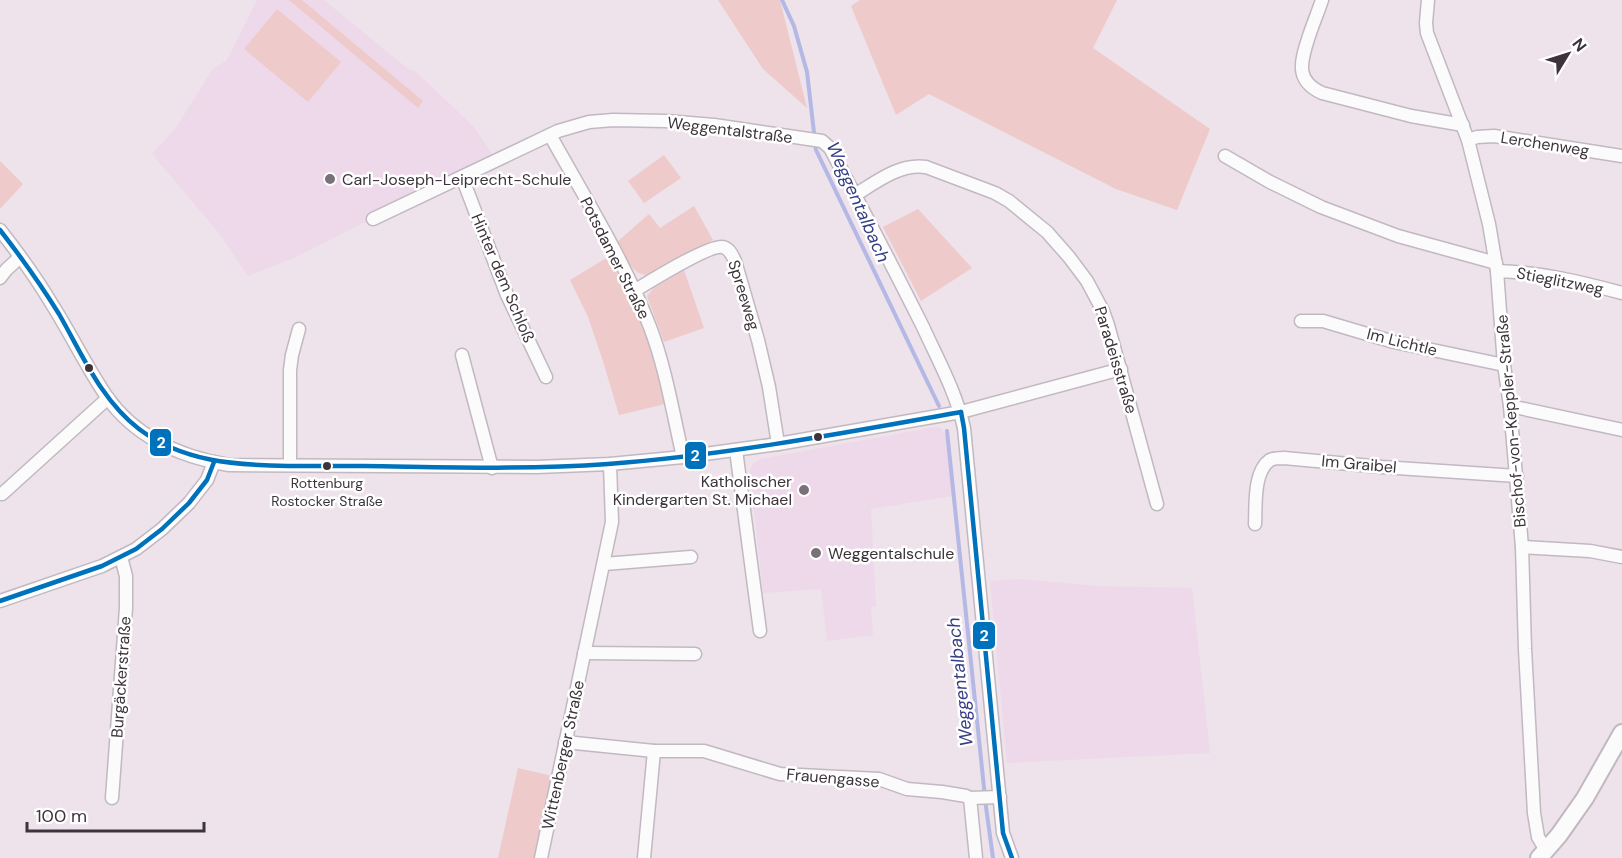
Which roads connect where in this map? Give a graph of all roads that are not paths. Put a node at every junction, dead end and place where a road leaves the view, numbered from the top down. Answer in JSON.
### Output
{"nodes":[{"id":1,"x":1322,"y":0,"type":"edge"},
{"id":2,"x":1428,"y":0,"type":"edge"},
{"id":3,"x":1463,"y":125,"type":"junction"},
{"id":4,"x":550,"y":135,"type":"junction"},
{"id":5,"x":1468,"y":140,"type":"junction"},
{"id":6,"x":1225,"y":156,"type":"dead end"},
{"id":7,"x":1622,"y":156,"type":"edge"},
{"id":8,"x":462,"y":177,"type":"junction"},
{"id":9,"x":855,"y":195,"type":"junction"},
{"id":10,"x":373,"y":219,"type":"dead end"},
{"id":11,"x":0,"y":230,"type":"edge"},
{"id":12,"x":20,"y":257,"type":"junction"},
{"id":13,"x":1496,"y":267,"type":"junction"},
{"id":14,"x":0,"y":278,"type":"edge"},
{"id":15,"x":634,"y":291,"type":"junction"},
{"id":16,"x":1622,"y":293,"type":"edge"},
{"id":17,"x":1301,"y":321,"type":"dead end"},
{"id":18,"x":298,"y":329,"type":"dead end"},
{"id":19,"x":462,"y":355,"type":"dead end"},
{"id":20,"x":1504,"y":365,"type":"junction"},
{"id":21,"x":1120,"y":369,"type":"junction"},
{"id":22,"x":546,"y":377,"type":"dead end"},
{"id":23,"x":108,"y":398,"type":"junction"},
{"id":24,"x":1510,"y":406,"type":"junction"},
{"id":25,"x":961,"y":412,"type":"junction"},
{"id":26,"x":1622,"y":430,"type":"edge"},
{"id":27,"x":778,"y":444,"type":"junction"},
{"id":28,"x":736,"y":450,"type":"junction"},
{"id":29,"x":682,"y":457,"type":"junction"},
{"id":30,"x":214,"y":462,"type":"junction"},
{"id":31,"x":610,"y":464,"type":"junction"},
{"id":32,"x":290,"y":465,"type":"junction"},
{"id":33,"x":492,"y":468,"type":"junction"},
{"id":34,"x":1517,"y":476,"type":"junction"},
{"id":35,"x":2,"y":494,"type":"dead end"},
{"id":36,"x":1157,"y":504,"type":"dead end"},
{"id":37,"x":1255,"y":524,"type":"dead end"},
{"id":38,"x":1522,"y":547,"type":"junction"},
{"id":39,"x":121,"y":557,"type":"junction"},
{"id":40,"x":691,"y":557,"type":"dead end"},
{"id":41,"x":1622,"y":557,"type":"edge"},
{"id":42,"x":604,"y":564,"type":"junction"},
{"id":43,"x":0,"y":601,"type":"edge"},
{"id":44,"x":760,"y":631,"type":"dead end"},
{"id":45,"x":584,"y":653,"type":"junction"},
{"id":46,"x":695,"y":654,"type":"dead end"},
{"id":47,"x":1622,"y":733,"type":"edge"},
{"id":48,"x":565,"y":742,"type":"junction"},
{"id":49,"x":654,"y":751,"type":"junction"},
{"id":50,"x":996,"y":797,"type":"junction"},
{"id":51,"x":112,"y":798,"type":"dead end"},
{"id":52,"x":974,"y":799,"type":"junction"},
{"id":53,"x":1543,"y":854,"type":"edge"},
{"id":54,"x":542,"y":858,"type":"edge"},
{"id":55,"x":644,"y":858,"type":"edge"},
{"id":56,"x":976,"y":858,"type":"edge"},
{"id":57,"x":1012,"y":858,"type":"edge"}],
"edges":[{"from":1,"to":3,"type":"street"},
{"from":2,"to":3,"type":"street","name":"Bischof-von-Keppler-Straße"},
{"from":3,"to":5,"type":"street","name":"Bischof-von-Keppler-Straße"},
{"from":4,"to":8,"type":"street","name":"Weggentalstraße"},
{"from":4,"to":9,"type":"street","name":"Weggentalstraße"},
{"from":4,"to":15,"type":"street","name":"Potsdamer Straße"},
{"from":5,"to":7,"type":"street","name":"Lerchenweg"},
{"from":5,"to":13,"type":"street","name":"Bischof-von-Keppler-Straße"},
{"from":6,"to":13,"type":"street","name":"Stieglitzweg"},
{"from":8,"to":10,"type":"street","name":"Weggentalstraße"},
{"from":8,"to":22,"type":"street","name":"Hinter dem Schloß"},
{"from":9,"to":21,"type":"street","name":"Paradeisstraße"},
{"from":9,"to":25,"type":"street","name":"Weggentalstraße"},
{"from":11,"to":12,"type":"street"},
{"from":12,"to":14,"type":"street"},
{"from":12,"to":23,"type":"street"},
{"from":13,"to":16,"type":"street","name":"Stieglitzweg"},
{"from":13,"to":20,"type":"street","name":"Bischof-von-Keppler-Straße"},
{"from":15,"to":27,"type":"street","name":"Spreeweg"},
{"from":15,"to":29,"type":"street","name":"Potsdamer Straße"},
{"from":17,"to":20,"type":"street","name":"Im Lichtle"},
{"from":18,"to":32,"type":"street"},
{"from":19,"to":33,"type":"street"},
{"from":20,"to":24,"type":"street","name":"Bischof-von-Keppler-Straße"},
{"from":21,"to":25,"type":"street"},
{"from":21,"to":36,"type":"street","name":"Paradeisstraße"},
{"from":23,"to":30,"type":"street"},
{"from":23,"to":35,"type":"street"},
{"from":24,"to":26,"type":"street"},
{"from":24,"to":34,"type":"street","name":"Bischof-von-Keppler-Straße"},
{"from":25,"to":27,"type":"street"},
{"from":25,"to":50,"type":"street","name":"Weggentalstraße"},
{"from":27,"to":28,"type":"street"},
{"from":28,"to":29,"type":"street"},
{"from":28,"to":44,"type":"street"},
{"from":29,"to":31,"type":"street"},
{"from":30,"to":32,"type":"street"},
{"from":30,"to":39,"type":"street"},
{"from":31,"to":33,"type":"street"},
{"from":31,"to":42,"type":"street","name":"Wittenberger Straße"},
{"from":32,"to":33,"type":"street"},
{"from":34,"to":37,"type":"street","name":"Im Graibel"},
{"from":34,"to":38,"type":"street","name":"Bischof-von-Keppler-Straße"},
{"from":38,"to":41,"type":"street"},
{"from":38,"to":53,"type":"street","name":"Bischof-von-Keppler-Straße"},
{"from":39,"to":43,"type":"street"},
{"from":39,"to":51,"type":"street","name":"Burgäckerstraße"},
{"from":40,"to":42,"type":"street"},
{"from":42,"to":45,"type":"street","name":"Wittenberger Straße"},
{"from":45,"to":46,"type":"street"},
{"from":45,"to":48,"type":"street","name":"Wittenberger Straße"},
{"from":47,"to":53,"type":"street"},
{"from":48,"to":49,"type":"street","name":"Frauengasse"},
{"from":48,"to":54,"type":"street","name":"Wittenberger Straße"},
{"from":49,"to":52,"type":"street","name":"Frauengasse"},
{"from":49,"to":55,"type":"street"},
{"from":50,"to":52,"type":"street","name":"Frauengasse"},
{"from":50,"to":57,"type":"street","name":"Weggentalstraße"},
{"from":52,"to":56,"type":"street"}]}
